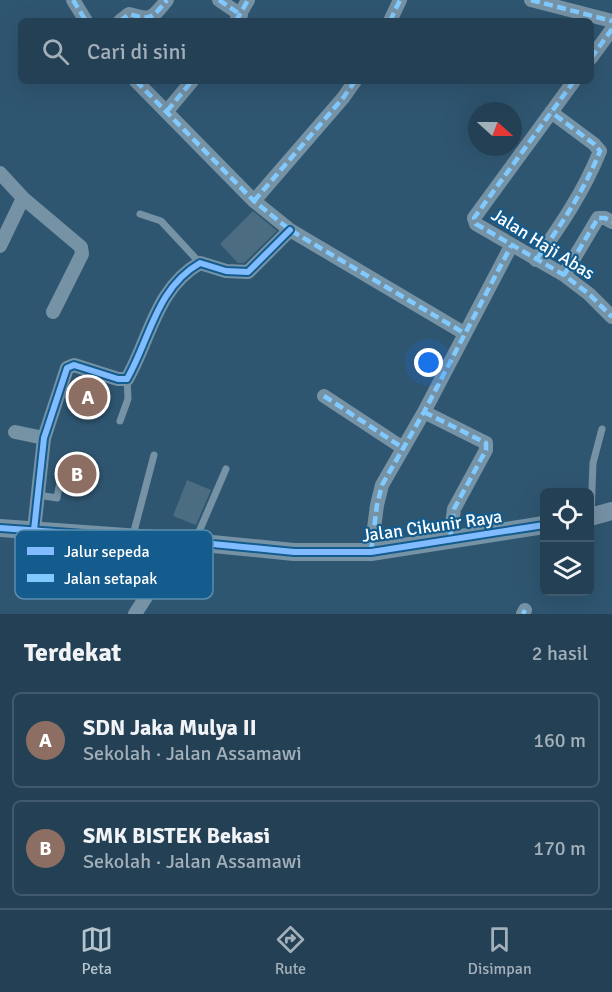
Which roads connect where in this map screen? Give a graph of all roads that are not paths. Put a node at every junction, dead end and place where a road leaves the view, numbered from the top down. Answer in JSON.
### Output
{"nodes":[{"id":1,"x":73,"y":0,"type":"edge"},
{"id":2,"x":166,"y":0,"type":"edge"},
{"id":3,"x":219,"y":0,"type":"edge"},
{"id":4,"x":248,"y":0,"type":"edge"},
{"id":5,"x":400,"y":0,"type":"edge"},
{"id":6,"x":531,"y":0,"type":"edge"},
{"id":7,"x":84,"y":18,"type":"edge"},
{"id":8,"x":124,"y":18,"type":"edge"},
{"id":9,"x":143,"y":18,"type":"edge"},
{"id":10,"x":149,"y":18,"type":"edge"},
{"id":11,"x":238,"y":18,"type":"edge"},
{"id":12,"x":391,"y":18,"type":"edge"},
{"id":13,"x":612,"y":21,"type":"edge"},
{"id":14,"x":612,"y":29,"type":"edge"},
{"id":15,"x":594,"y":54,"type":"edge"},
{"id":16,"x":139,"y":84,"type":"edge"},
{"id":17,"x":190,"y":84,"type":"edge"},
{"id":18,"x":353,"y":84,"type":"edge"},
{"id":19,"x":572,"y":84,"type":"edge"},
{"id":20,"x":167,"y":111,"type":"junction"},
{"id":21,"x":551,"y":112,"type":"junction"},
{"id":22,"x":0,"y":173,"type":"edge"},
{"id":23,"x":23,"y":198,"type":"junction"},
{"id":24,"x":254,"y":201,"type":"junction"},
{"id":25,"x":140,"y":214,"type":"dead end"},
{"id":26,"x":612,"y":222,"type":"edge"},
{"id":27,"x":290,"y":230,"type":"junction"},
{"id":28,"x":0,"y":246,"type":"edge"},
{"id":29,"x":512,"y":246,"type":"junction"},
{"id":30,"x":536,"y":260,"type":"junction"},
{"id":31,"x":200,"y":263,"type":"junction"},
{"id":32,"x":564,"y":275,"type":"junction"},
{"id":33,"x":53,"y":312,"type":"dead end"},
{"id":34,"x":612,"y":317,"type":"edge"},
{"id":35,"x":464,"y":333,"type":"junction"},
{"id":36,"x":127,"y":379,"type":"junction"},
{"id":37,"x":324,"y":396,"type":"dead end"},
{"id":38,"x":424,"y":411,"type":"junction"},
{"id":39,"x":120,"y":421,"type":"dead end"},
{"id":40,"x":602,"y":429,"type":"dead end"},
{"id":41,"x":15,"y":432,"type":"dead end"},
{"id":42,"x":44,"y":438,"type":"junction"},
{"id":43,"x":403,"y":448,"type":"junction"},
{"id":44,"x":154,"y":455,"type":"dead end"},
{"id":45,"x":226,"y":469,"type":"dead end"},
{"id":46,"x":59,"y":487,"type":"dead end"},
{"id":47,"x":592,"y":488,"type":"edge"},
{"id":48,"x":38,"y":495,"type":"junction"},
{"id":49,"x":612,"y":511,"type":"edge"},
{"id":50,"x":594,"y":516,"type":"edge"},
{"id":51,"x":540,"y":526,"type":"edge"},
{"id":52,"x":0,"y":528,"type":"edge"},
{"id":53,"x":34,"y":530,"type":"joint"},
{"id":54,"x":134,"y":530,"type":"edge"},
{"id":55,"x":194,"y":530,"type":"edge"},
{"id":56,"x":450,"y":540,"type":"junction"},
{"id":57,"x":213,"y":544,"type":"edge"},
{"id":58,"x":371,"y":552,"type":"junction"},
{"id":59,"x":146,"y":599,"type":"edge"},
{"id":60,"x":135,"y":614,"type":"edge"}],
"edges":[{"from":1,"to":7,"type":"street"},
{"from":2,"to":10,"type":"street"},
{"from":3,"to":11,"type":"street"},
{"from":4,"to":11,"type":"street"},
{"from":5,"to":12,"type":"street"},
{"from":6,"to":13,"type":"street"},
{"from":8,"to":9,"type":"street"},
{"from":14,"to":15,"type":"street"},
{"from":16,"to":20,"type":"street"},
{"from":17,"to":20,"type":"street"},
{"from":18,"to":24,"type":"street"},
{"from":19,"to":21,"type":"street","name":"Jalan Haji Abas"},
{"from":20,"to":24,"type":"street"},
{"from":21,"to":29,"type":"street","name":"Jalan Haji Abas"},
{"from":21,"to":30,"type":"street"},
{"from":22,"to":23,"type":"street"},
{"from":23,"to":28,"type":"street"},
{"from":23,"to":33,"type":"street"},
{"from":24,"to":27,"type":"street"},
{"from":25,"to":31,"type":"lane"},
{"from":26,"to":32,"type":"street"},
{"from":27,"to":31,"type":"street"},
{"from":27,"to":35,"type":"street"},
{"from":29,"to":30,"type":"street","name":"Jalan Haji Abas"},
{"from":29,"to":35,"type":"street"},
{"from":30,"to":32,"type":"street","name":"Jalan Haji Abas"},
{"from":31,"to":36,"type":"street"},
{"from":32,"to":34,"type":"street","name":"Jalan Haji Abas"},
{"from":35,"to":38,"type":"street"},
{"from":36,"to":39,"type":"lane"},
{"from":36,"to":42,"type":"street"},
{"from":37,"to":43,"type":"street"},
{"from":38,"to":43,"type":"street"},
{"from":38,"to":56,"type":"street"},
{"from":40,"to":47,"type":"lane"},
{"from":41,"to":42,"type":"street"},
{"from":42,"to":48,"type":"street"},
{"from":43,"to":58,"type":"street"},
{"from":44,"to":54,"type":"lane"},
{"from":45,"to":55,"type":"lane"},
{"from":46,"to":48,"type":"lane"},
{"from":48,"to":53,"type":"street"},
{"from":49,"to":50,"type":"street"},
{"from":51,"to":56,"type":"street","name":"Jalan Cikunir Raya"},
{"from":52,"to":53,"type":"street","name":"Jalan Cikunir Raya"},
{"from":56,"to":58,"type":"street","name":"Jalan Cikunir Raya"},
{"from":57,"to":58,"type":"street","name":"Jalan Cikunir Raya"},
{"from":59,"to":60,"type":"street"}]}
